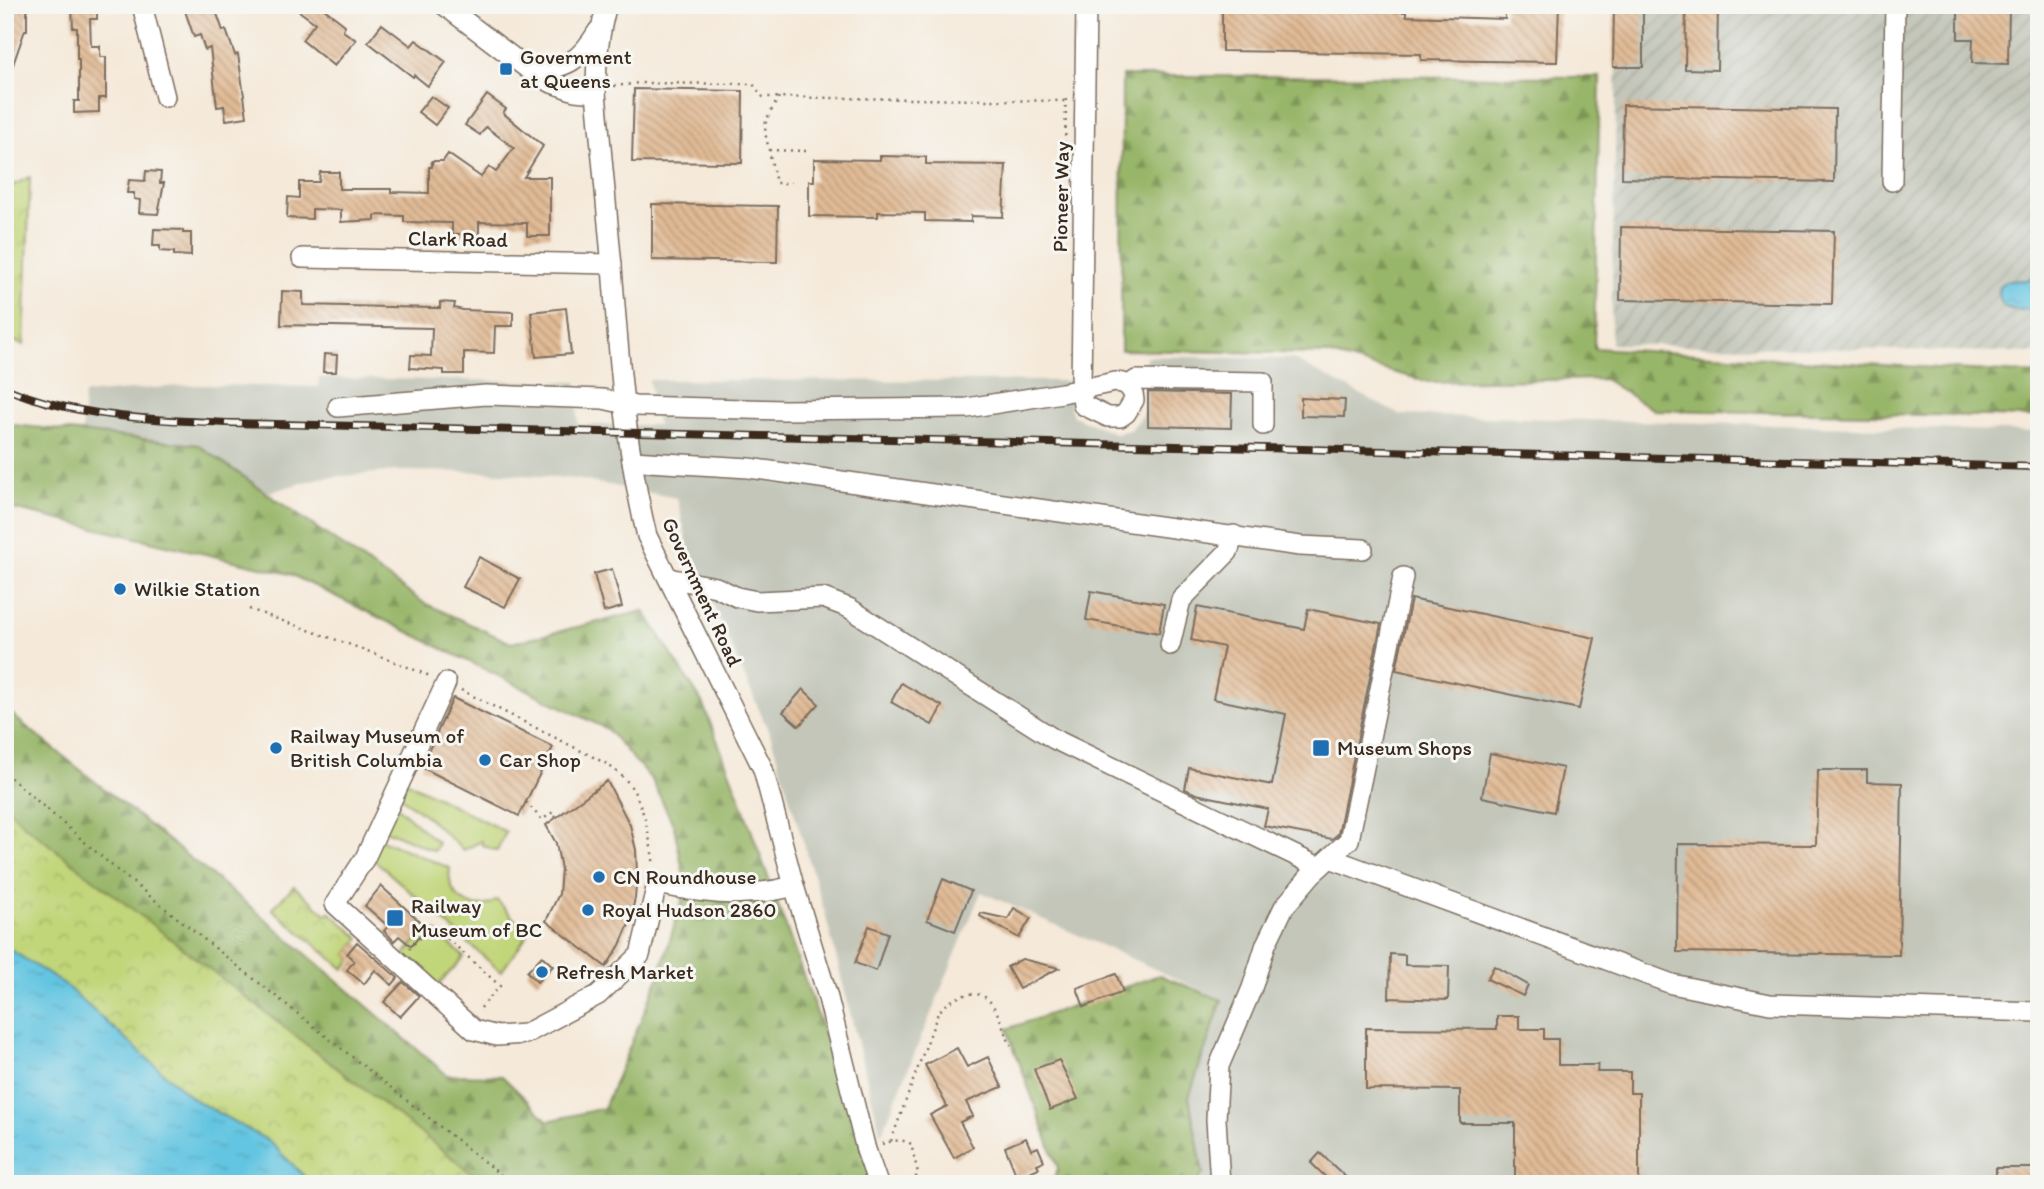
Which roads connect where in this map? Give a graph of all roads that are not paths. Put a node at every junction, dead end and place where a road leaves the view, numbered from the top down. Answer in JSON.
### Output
{"nodes":[{"id":1,"x":142,"y":5,"type":"edge"},
{"id":2,"x":444,"y":5,"type":"edge"},
{"id":3,"x":607,"y":5,"type":"edge"},
{"id":4,"x":1086,"y":5,"type":"edge"},
{"id":5,"x":1895,"y":5,"type":"edge"},
{"id":6,"x":600,"y":27,"type":"junction"},
{"id":7,"x":532,"y":72,"type":"junction"},
{"id":8,"x":606,"y":94,"type":"junction"},
{"id":9,"x":165,"y":97,"type":"dead end"},
{"id":10,"x":1892,"y":181,"type":"dead end"},
{"id":11,"x":302,"y":258,"type":"dead end"},
{"id":12,"x":612,"y":264,"type":"junction"},
{"id":13,"x":1128,"y":386,"type":"junction"},
{"id":14,"x":1081,"y":389,"type":"junction"},
{"id":15,"x":623,"y":404,"type":"junction"},
{"id":16,"x":338,"y":407,"type":"dead end"},
{"id":17,"x":1263,"y":425,"type":"dead end"},
{"id":18,"x":632,"y":461,"type":"junction"},
{"id":19,"x":1234,"y":536,"type":"junction"},
{"id":20,"x":1363,"y":549,"type":"dead end"},
{"id":21,"x":1403,"y":577,"type":"dead end"},
{"id":22,"x":668,"y":578,"type":"junction"},
{"id":23,"x":1170,"y":645,"type":"dead end"},
{"id":24,"x":446,"y":682,"type":"road end"},
{"id":25,"x":1325,"y":862,"type":"junction"},
{"id":26,"x":794,"y":886,"type":"junction"},
{"id":27,"x":2039,"y":1012,"type":"edge"},
{"id":28,"x":877,"y":1184,"type":"edge"},
{"id":29,"x":1220,"y":1184,"type":"edge"}],
"edges":[{"from":1,"to":9,"type":"street"},
{"from":2,"to":7,"type":"street"},
{"from":3,"to":6,"type":"street"},
{"from":4,"to":14,"type":"street","name":"Pioneer Way"},
{"from":5,"to":10,"type":"street"},
{"from":6,"to":7,"type":"street"},
{"from":6,"to":8,"type":"street","name":"Government Road"},
{"from":7,"to":8,"type":"street"},
{"from":8,"to":12,"type":"street","name":"Government Road"},
{"from":11,"to":12,"type":"street","name":"Clark Road"},
{"from":12,"to":15,"type":"street","name":"Government Road"},
{"from":13,"to":14,"type":"street"},
{"from":13,"to":14,"type":"street"},
{"from":13,"to":17,"type":"street"},
{"from":14,"to":15,"type":"street"},
{"from":15,"to":16,"type":"street"},
{"from":15,"to":18,"type":"street","name":"Government Road"},
{"from":18,"to":19,"type":"street"},
{"from":18,"to":22,"type":"street","name":"Government Road"},
{"from":19,"to":20,"type":"street"},
{"from":19,"to":23,"type":"street"},
{"from":21,"to":25,"type":"street"},
{"from":22,"to":25,"type":"street"},
{"from":22,"to":26,"type":"street","name":"Government Road"},
{"from":24,"to":26,"type":"street"},
{"from":25,"to":27,"type":"street"},
{"from":25,"to":29,"type":"street"},
{"from":26,"to":28,"type":"street","name":"Government Road"}]}
